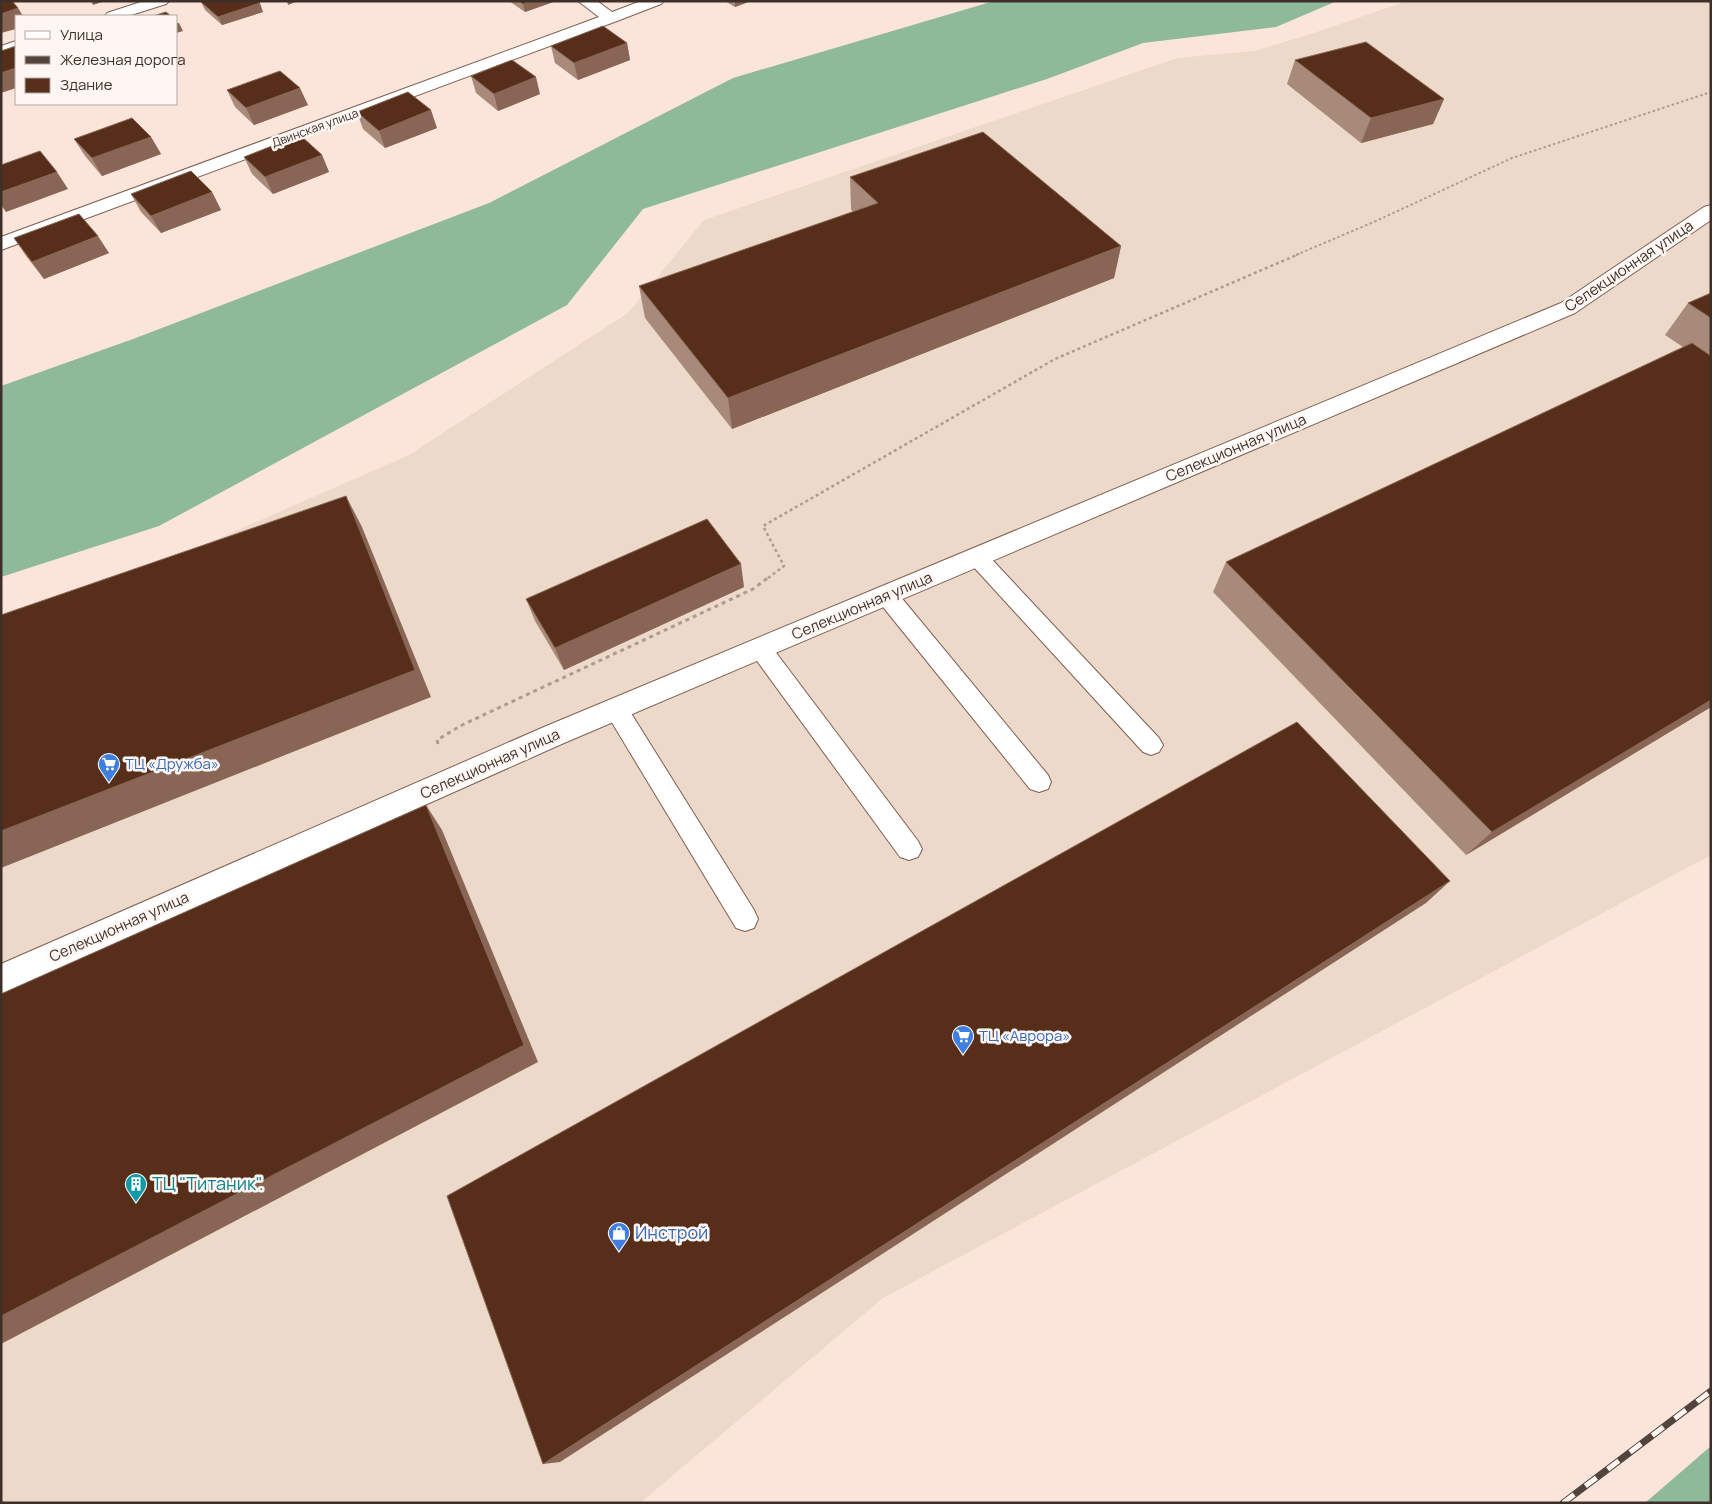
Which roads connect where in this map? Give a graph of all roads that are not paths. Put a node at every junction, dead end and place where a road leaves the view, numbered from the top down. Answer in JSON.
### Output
{"nodes":[{"id":1,"x":161,"y":1,"type":"edge"},
{"id":2,"x":586,"y":1,"type":"edge"},
{"id":3,"x":656,"y":1,"type":"edge"},
{"id":4,"x":115,"y":15,"type":"edge"},
{"id":5,"x":612,"y":18,"type":"junction"},
{"id":6,"x":15,"y":46,"type":"edge"},
{"id":7,"x":1,"y":51,"type":"edge"},
{"id":8,"x":1711,"y":211,"type":"edge"},
{"id":9,"x":1,"y":244,"type":"edge"},
{"id":10,"x":977,"y":557,"type":"junction"},
{"id":11,"x":887,"y":596,"type":"junction"},
{"id":12,"x":760,"y":648,"type":"junction"},
{"id":13,"x":616,"y":709,"type":"junction"},
{"id":14,"x":1151,"y":745,"type":"dead end"},
{"id":15,"x":1039,"y":782,"type":"dead end"},
{"id":16,"x":909,"y":849,"type":"dead end"},
{"id":17,"x":744,"y":919,"type":"dead end"},
{"id":18,"x":1,"y":979,"type":"edge"}],
"edges":[{"from":1,"to":4,"type":"street"},
{"from":2,"to":5,"type":"street"},
{"from":3,"to":5,"type":"street","name":"Двинская улица"},
{"from":5,"to":9,"type":"street","name":"Двинская улица"},
{"from":6,"to":7,"type":"street"},
{"from":8,"to":10,"type":"street","name":"Селекционная улица"},
{"from":10,"to":11,"type":"street","name":"Селекционная улица"},
{"from":10,"to":14,"type":"lane"},
{"from":11,"to":12,"type":"street","name":"Селекционная улица"},
{"from":11,"to":15,"type":"lane"},
{"from":12,"to":13,"type":"street","name":"Селекционная улица"},
{"from":12,"to":16,"type":"lane"},
{"from":13,"to":17,"type":"lane"},
{"from":13,"to":18,"type":"street","name":"Селекционная улица"}]}
